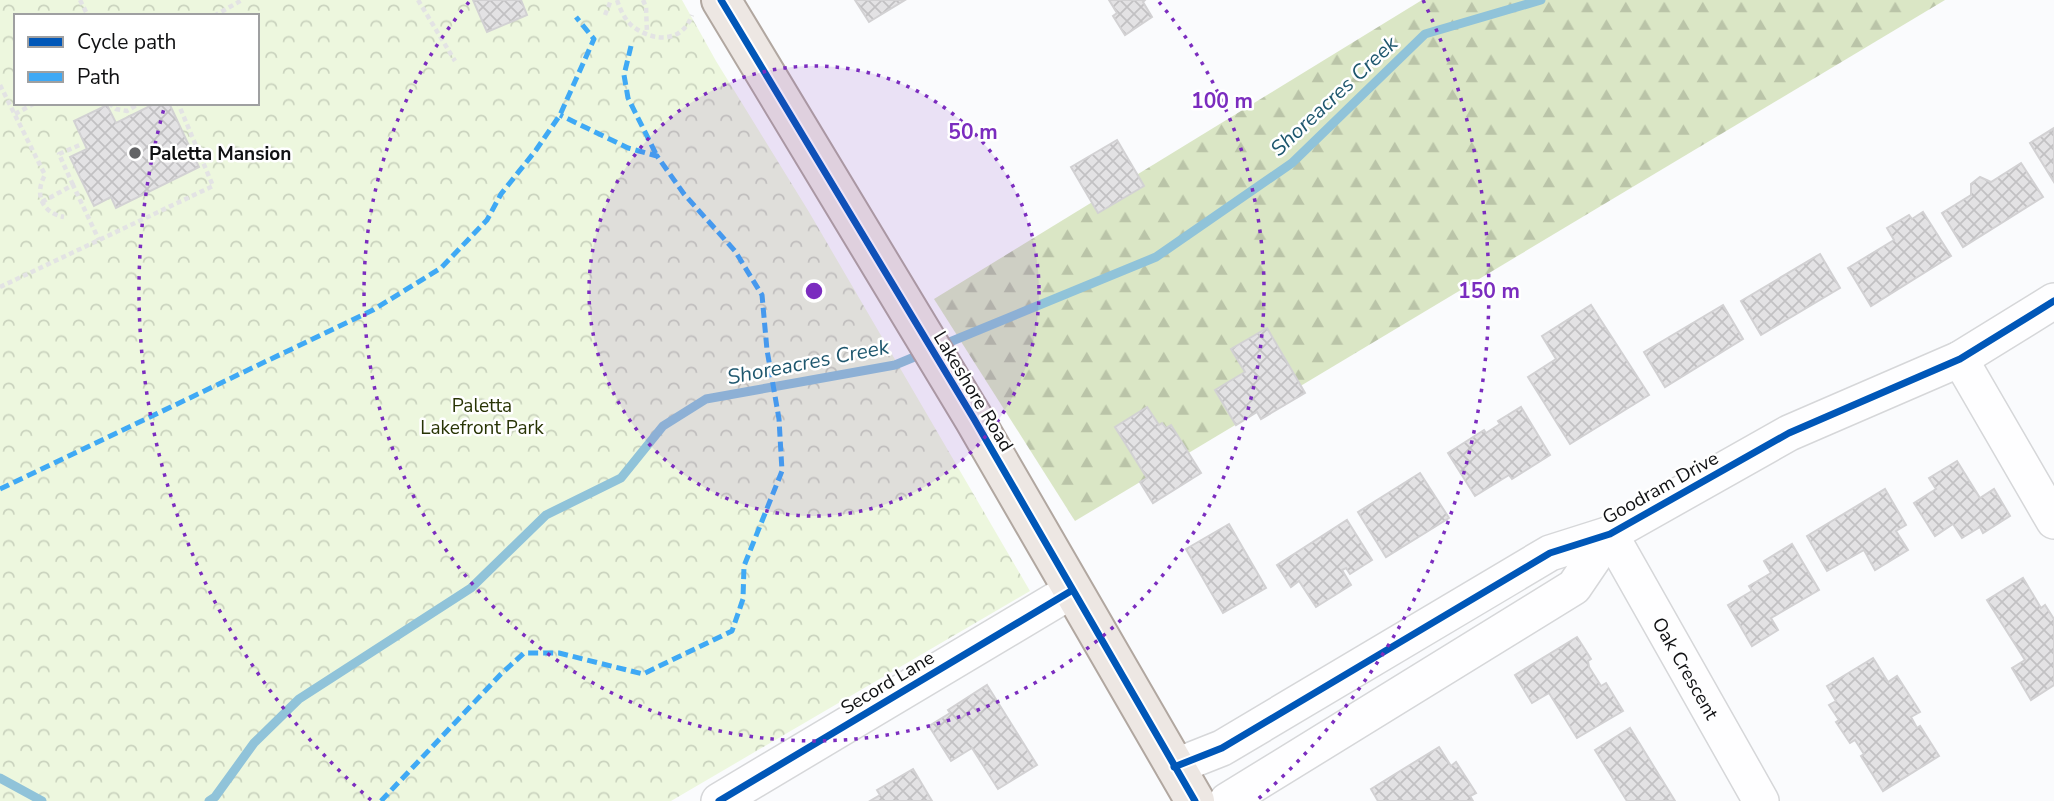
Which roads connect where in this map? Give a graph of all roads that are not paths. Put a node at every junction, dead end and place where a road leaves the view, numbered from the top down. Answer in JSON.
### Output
{"nodes":[{"id":1,"x":707,"y":6,"type":"edge"},
{"id":2,"x":2054,"y":301,"type":"edge"},
{"id":3,"x":1961,"y":359,"type":"junction"},
{"id":4,"x":2054,"y":521,"type":"edge"},
{"id":5,"x":1610,"y":534,"type":"junction"},
{"id":6,"x":1071,"y":591,"type":"junction"},
{"id":7,"x":1174,"y":767,"type":"junction"},
{"id":8,"x":719,"y":801,"type":"edge"},
{"id":9,"x":1195,"y":801,"type":"edge"},
{"id":10,"x":1227,"y":801,"type":"edge"},
{"id":11,"x":1761,"y":801,"type":"edge"}],
"edges":[{"from":1,"to":6,"type":"main road","name":"Lakeshore Road"},
{"from":2,"to":3,"type":"street","name":"Goodram Drive"},
{"from":3,"to":4,"type":"street"},
{"from":3,"to":5,"type":"street","name":"Goodram Drive"},
{"from":5,"to":7,"type":"street","name":"Goodram Drive"},
{"from":5,"to":10,"type":"street","name":"Goodram Drive"},
{"from":5,"to":11,"type":"street","name":"Oak Crescent"},
{"from":6,"to":7,"type":"main road","name":"Lakeshore Road"},
{"from":6,"to":8,"type":"street","name":"Secord Lane"},
{"from":7,"to":9,"type":"main road","name":"Lakeshore Road"}]}
